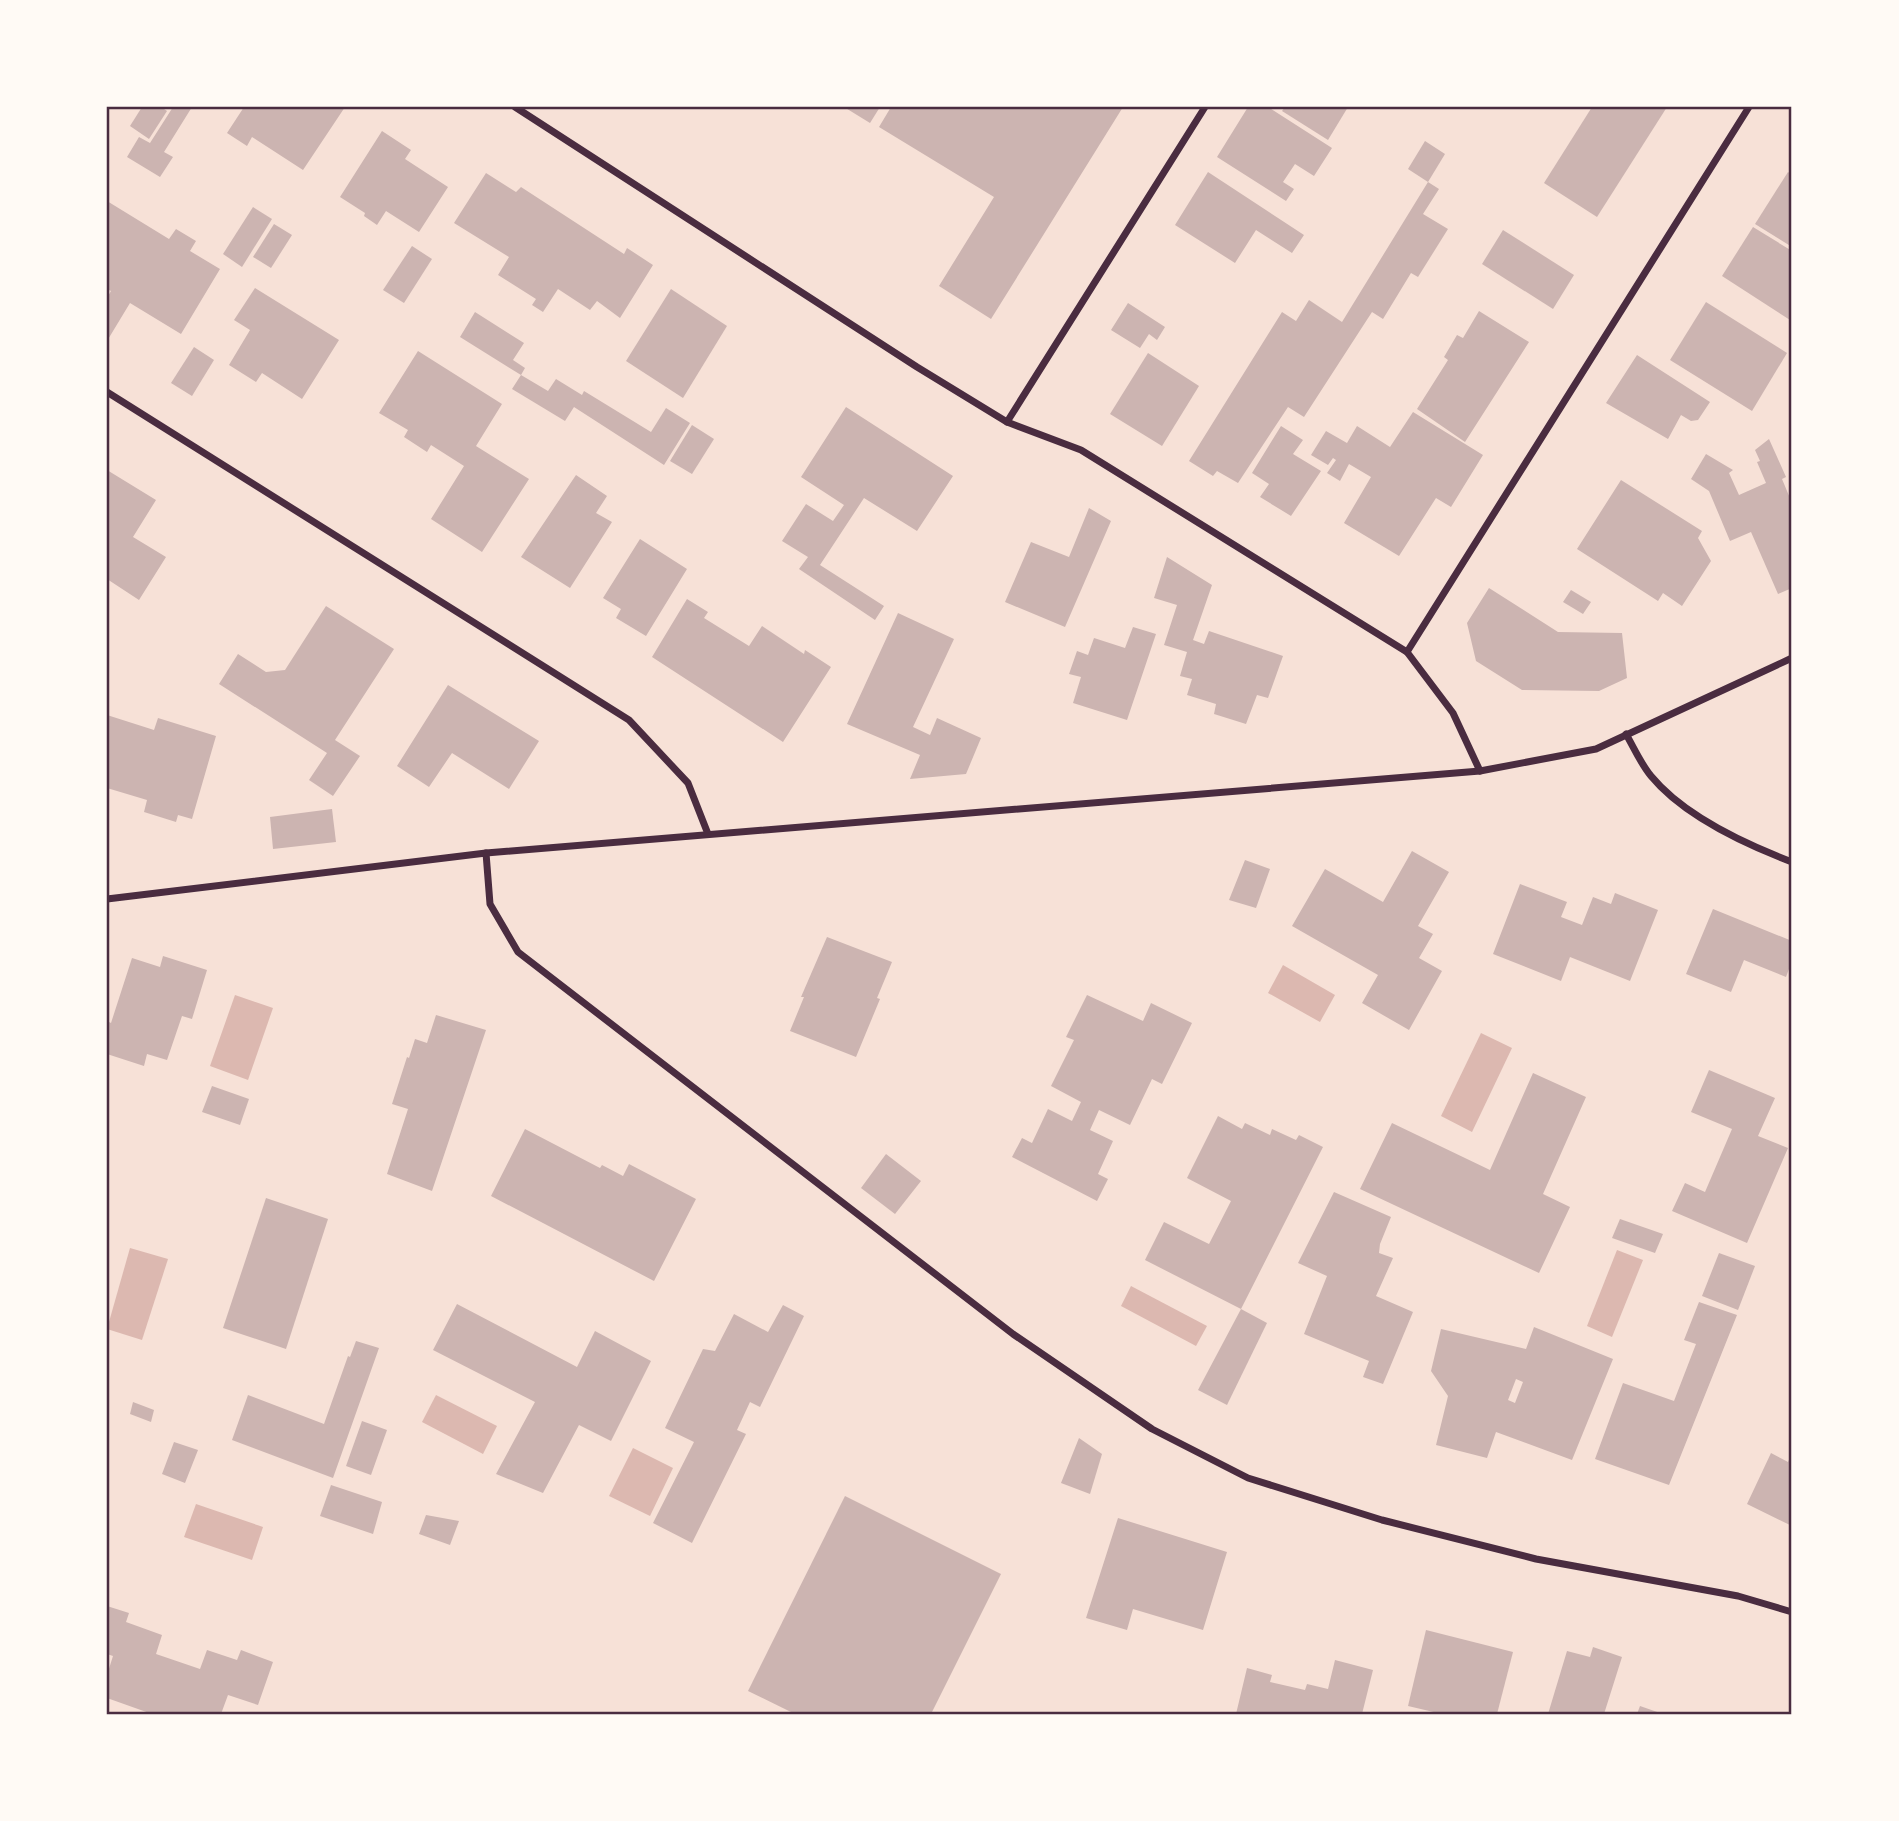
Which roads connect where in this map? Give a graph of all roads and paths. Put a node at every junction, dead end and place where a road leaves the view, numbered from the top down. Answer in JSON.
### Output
{"nodes":[{"id":1,"x":515,"y":107,"type":"edge"},
{"id":2,"x":1205,"y":107,"type":"edge"},
{"id":3,"x":1749,"y":107,"type":"edge"},
{"id":4,"x":107,"y":392,"type":"edge"},
{"id":5,"x":1007,"y":422,"type":"junction"},
{"id":6,"x":1407,"y":652,"type":"junction"},
{"id":7,"x":1792,"y":658,"type":"edge"},
{"id":8,"x":1626,"y":734,"type":"junction"},
{"id":9,"x":1480,"y":771,"type":"junction"},
{"id":10,"x":708,"y":834,"type":"junction"},
{"id":11,"x":486,"y":853,"type":"junction"},
{"id":12,"x":1792,"y":862,"type":"edge"},
{"id":13,"x":107,"y":899,"type":"edge"},
{"id":14,"x":1792,"y":1612,"type":"edge"}],
"edges":[{"from":1,"to":5,"type":"street"},
{"from":2,"to":5,"type":"street"},
{"from":3,"to":6,"type":"street"},
{"from":4,"to":10,"type":"street"},
{"from":5,"to":6,"type":"street"},
{"from":6,"to":9,"type":"street"},
{"from":7,"to":8,"type":"street"},
{"from":8,"to":9,"type":"street"},
{"from":8,"to":12,"type":"street"},
{"from":9,"to":10,"type":"street"},
{"from":10,"to":11,"type":"street"},
{"from":11,"to":13,"type":"street"},
{"from":11,"to":14,"type":"street"}]}
